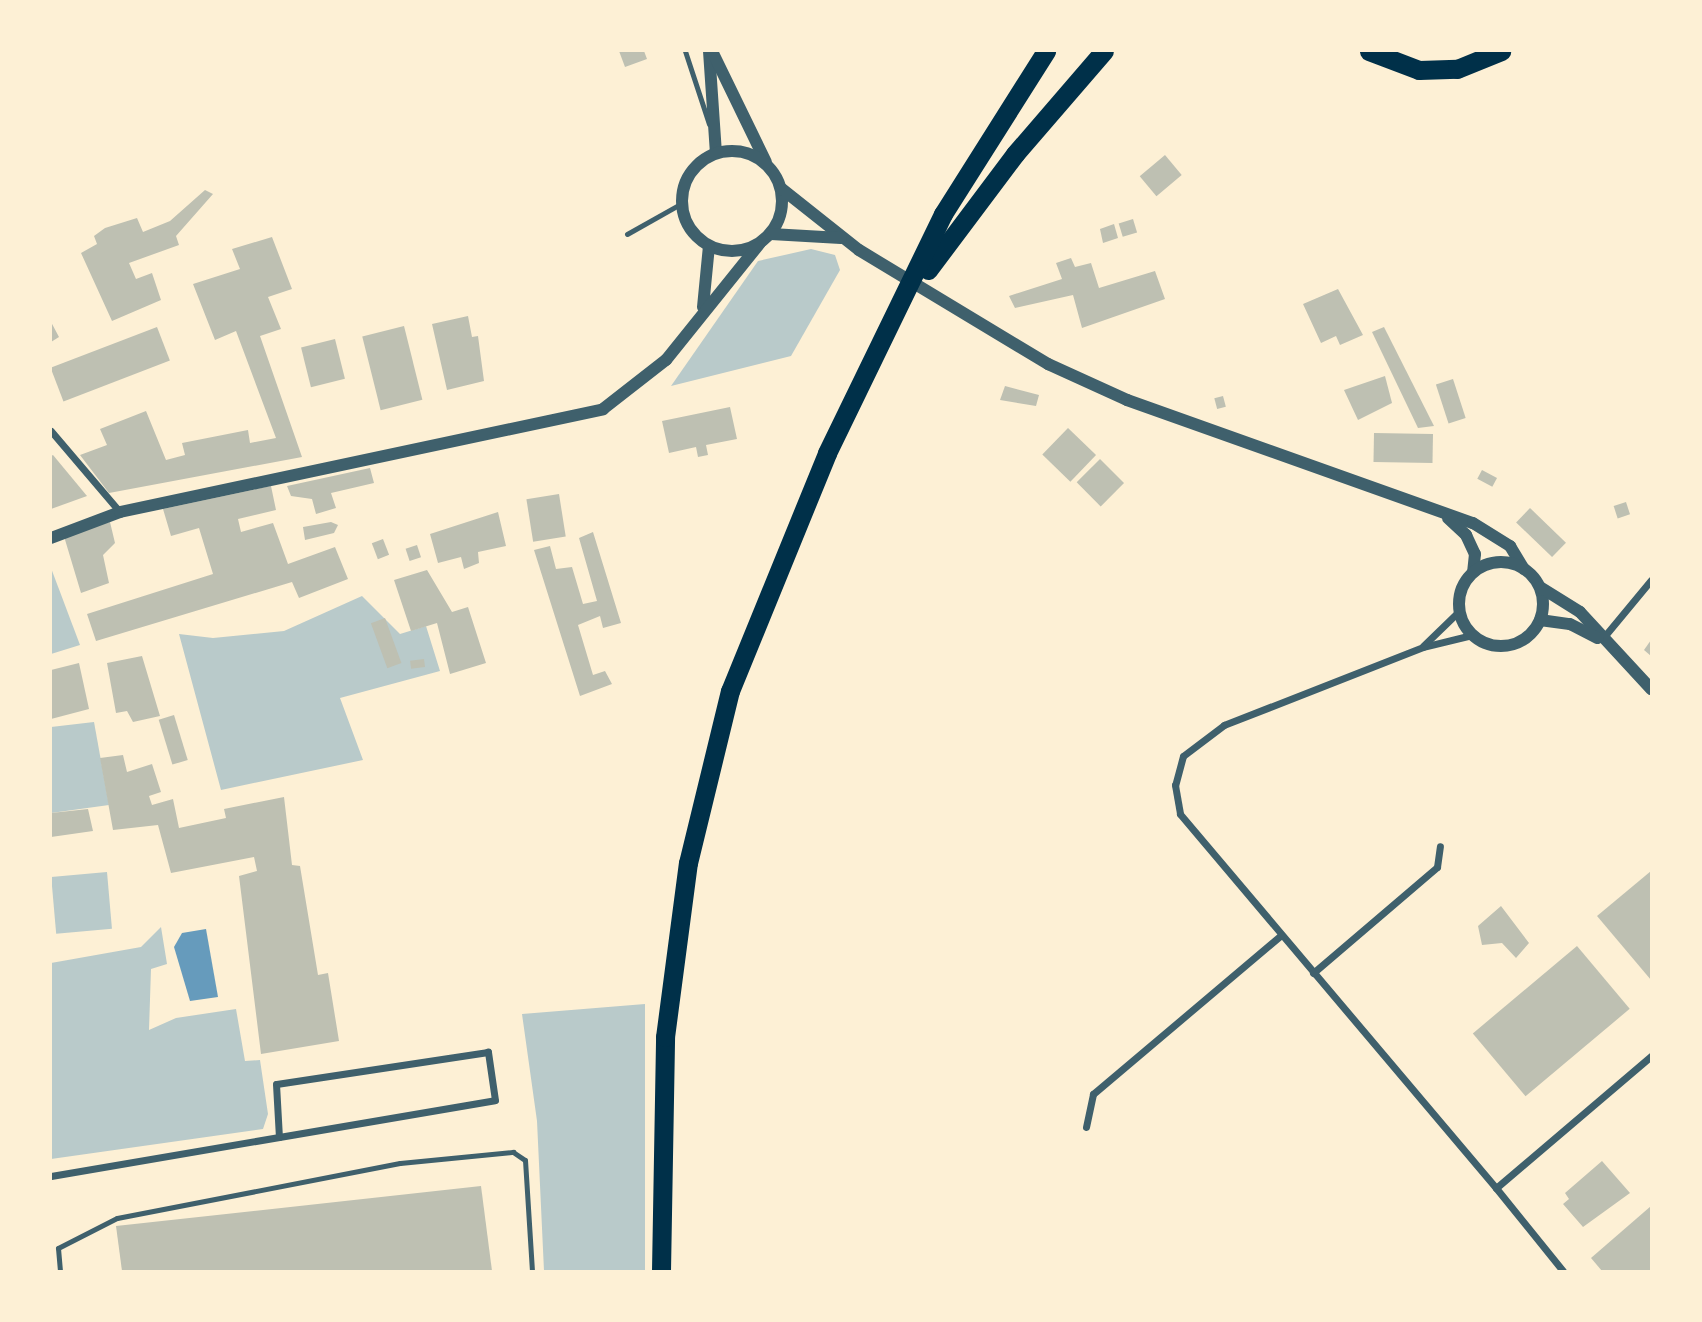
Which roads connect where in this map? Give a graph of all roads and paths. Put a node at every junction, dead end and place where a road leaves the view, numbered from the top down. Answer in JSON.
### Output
{"nodes":[{"id":1,"x":685,"y":51,"type":"edge"},
{"id":2,"x":710,"y":51,"type":"edge"},
{"id":3,"x":1046,"y":51,"type":"edge"},
{"id":4,"x":1104,"y":51,"type":"edge"},
{"id":5,"x":1369,"y":51,"type":"edge"},
{"id":6,"x":1501,"y":51,"type":"edge"},
{"id":7,"x":716,"y":153,"type":"junction"},
{"id":8,"x":766,"y":163,"type":"junction"},
{"id":9,"x":782,"y":188,"type":"junction"},
{"id":10,"x":682,"y":203,"type":"junction"},
{"id":11,"x":627,"y":234,"type":"dead end"},
{"id":12,"x":771,"y":234,"type":"junction"},
{"id":13,"x":841,"y":238,"type":"junction"},
{"id":14,"x":760,"y":243,"type":"junction"},
{"id":15,"x":709,"y":246,"type":"junction"},
{"id":16,"x":703,"y":307,"type":"junction"},
{"id":17,"x":896,"y":318,"type":"junction"},
{"id":18,"x":51,"y":431,"type":"edge"},
{"id":19,"x":120,"y":512,"type":"junction"},
{"id":20,"x":1445,"y":516,"type":"junction"},
{"id":21,"x":51,"y":538,"type":"edge"},
{"id":22,"x":1524,"y":569,"type":"junction"},
{"id":23,"x":1473,"y":572,"type":"junction"},
{"id":24,"x":1651,"y":580,"type":"edge"},
{"id":25,"x":1540,"y":587,"type":"junction"},
{"id":26,"x":1459,"y":611,"type":"junction"},
{"id":27,"x":1540,"y":620,"type":"junction"},
{"id":28,"x":1472,"y":635,"type":"junction"},
{"id":29,"x":1601,"y":640,"type":"junction"},
{"id":30,"x":1423,"y":647,"type":"junction"},
{"id":31,"x":1651,"y":689,"type":"edge"},
{"id":32,"x":1440,"y":846,"type":"dead end"},
{"id":33,"x":1281,"y":935,"type":"junction"},
{"id":34,"x":1313,"y":973,"type":"junction"},
{"id":35,"x":1651,"y":1056,"type":"edge"},
{"id":36,"x":1086,"y":1127,"type":"dead end"},
{"id":37,"x":279,"y":1137,"type":"junction"},
{"id":38,"x":51,"y":1176,"type":"edge"},
{"id":39,"x":1496,"y":1188,"type":"junction"},
{"id":40,"x":60,"y":1271,"type":"edge"},
{"id":41,"x":532,"y":1271,"type":"edge"},
{"id":42,"x":661,"y":1271,"type":"edge"},
{"id":43,"x":1563,"y":1271,"type":"edge"}],
"edges":[{"from":1,"to":7,"type":"lane"},
{"from":2,"to":7,"type":"street"},
{"from":2,"to":8,"type":"street"},
{"from":3,"to":17,"type":"highway"},
{"from":4,"to":17,"type":"highway"},
{"from":5,"to":6,"type":"highway"},
{"from":7,"to":8,"type":"street"},
{"from":7,"to":10,"type":"street"},
{"from":8,"to":9,"type":"street"},
{"from":9,"to":12,"type":"street"},
{"from":9,"to":13,"type":"street"},
{"from":10,"to":11,"type":"lane"},
{"from":10,"to":15,"type":"street"},
{"from":12,"to":13,"type":"street"},
{"from":12,"to":14,"type":"street"},
{"from":13,"to":20,"type":"street"},
{"from":14,"to":15,"type":"street"},
{"from":14,"to":16,"type":"street"},
{"from":15,"to":16,"type":"street"},
{"from":16,"to":19,"type":"street"},
{"from":17,"to":42,"type":"highway"},
{"from":18,"to":19,"type":"street"},
{"from":19,"to":21,"type":"street"},
{"from":20,"to":22,"type":"street"},
{"from":20,"to":23,"type":"street"},
{"from":22,"to":23,"type":"street"},
{"from":22,"to":25,"type":"street"},
{"from":23,"to":26,"type":"street"},
{"from":24,"to":29,"type":"street"},
{"from":25,"to":27,"type":"street"},
{"from":25,"to":29,"type":"street"},
{"from":26,"to":28,"type":"street"},
{"from":26,"to":30,"type":"street"},
{"from":27,"to":28,"type":"street"},
{"from":27,"to":29,"type":"street"},
{"from":28,"to":30,"type":"street"},
{"from":29,"to":31,"type":"street"},
{"from":30,"to":33,"type":"street"},
{"from":32,"to":34,"type":"street"},
{"from":33,"to":34,"type":"street"},
{"from":33,"to":36,"type":"street"},
{"from":34,"to":39,"type":"street"},
{"from":35,"to":39,"type":"street"},
{"from":37,"to":37,"type":"street"},
{"from":37,"to":38,"type":"street"},
{"from":39,"to":43,"type":"street"},
{"from":40,"to":41,"type":"lane"}]}
